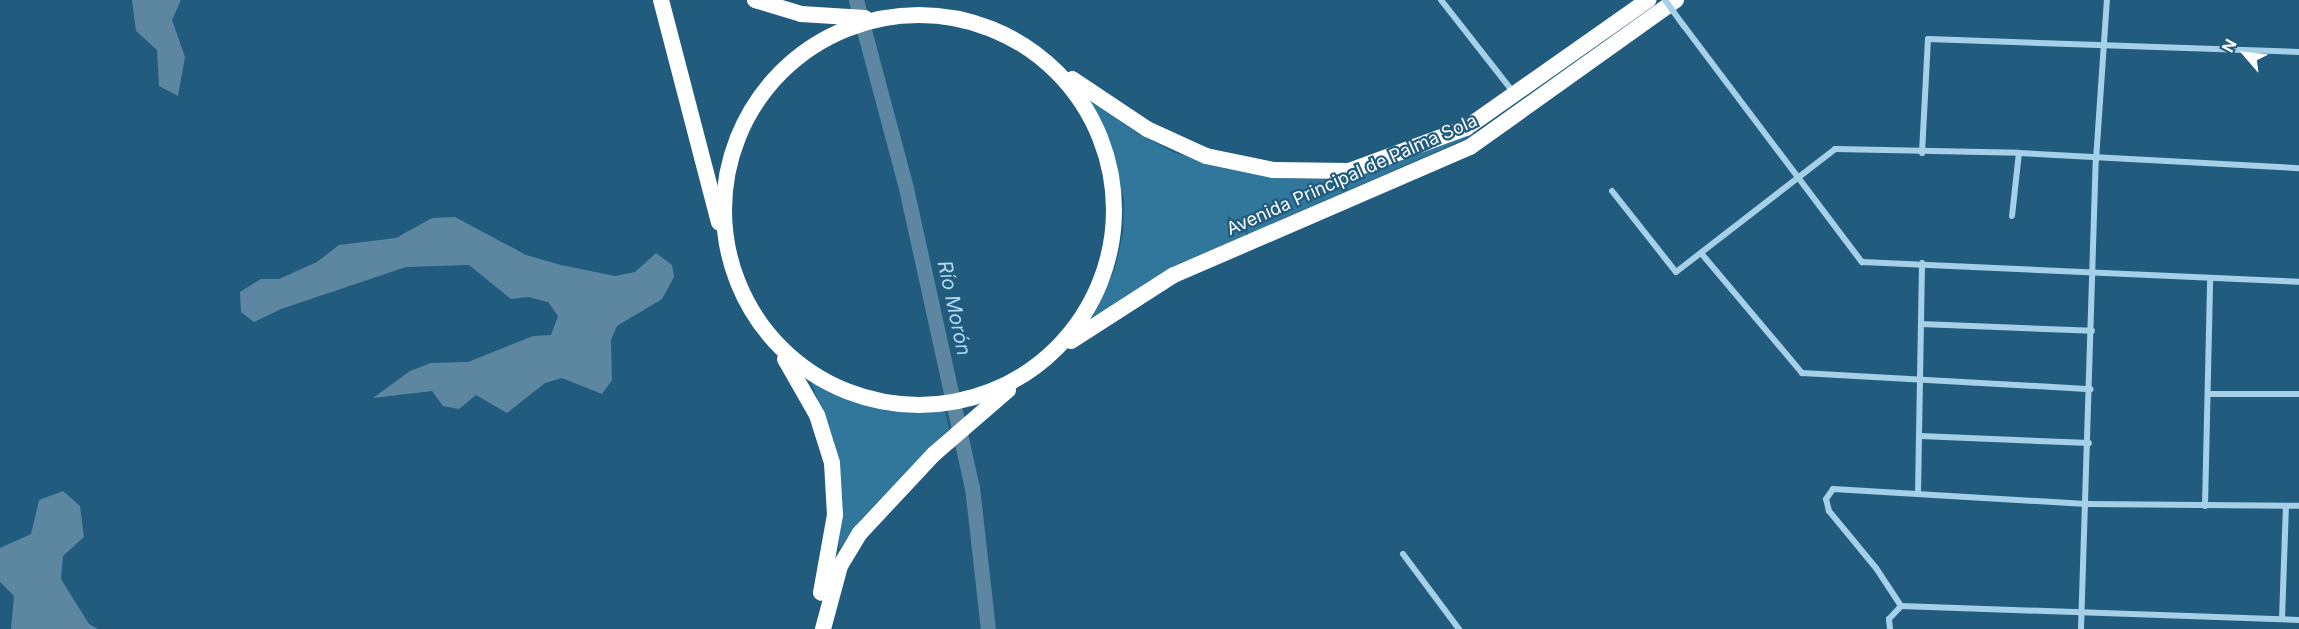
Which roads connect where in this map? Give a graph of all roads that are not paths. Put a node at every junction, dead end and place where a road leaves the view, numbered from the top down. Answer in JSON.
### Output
{"nodes":[{"id":1,"x":661,"y":0,"type":"edge"},
{"id":2,"x":754,"y":0,"type":"edge"},
{"id":3,"x":1441,"y":0,"type":"edge"},
{"id":4,"x":1648,"y":0,"type":"edge"},
{"id":5,"x":1665,"y":0,"type":"edge"},
{"id":6,"x":1676,"y":0,"type":"edge"},
{"id":7,"x":2107,"y":0,"type":"edge"},
{"id":8,"x":852,"y":23,"type":"junction"},
{"id":9,"x":2103,"y":46,"type":"junction"},
{"id":10,"x":2299,"y":52,"type":"edge"},
{"id":11,"x":1039,"y":55,"type":"junction"},
{"id":12,"x":1517,"y":96,"type":"junction"},
{"id":13,"x":1922,"y":153,"type":"junction"},
{"id":14,"x":2019,"y":153,"type":"junction"},
{"id":15,"x":2096,"y":160,"type":"junction"},
{"id":16,"x":2299,"y":168,"type":"edge"},
{"id":17,"x":1797,"y":176,"type":"junction"},
{"id":18,"x":1612,"y":191,"type":"dead end"},
{"id":19,"x":2012,"y":216,"type":"dead end"},
{"id":20,"x":1701,"y":253,"type":"junction"},
{"id":21,"x":732,"y":263,"type":"junction"},
{"id":22,"x":1922,"y":263,"type":"junction"},
{"id":23,"x":2095,"y":275,"type":"junction"},
{"id":24,"x":2210,"y":278,"type":"junction"},
{"id":25,"x":2299,"y":282,"type":"edge"},
{"id":26,"x":1921,"y":324,"type":"junction"},
{"id":27,"x":2092,"y":331,"type":"junction"},
{"id":28,"x":767,"y":333,"type":"junction"},
{"id":29,"x":1034,"y":368,"type":"junction"},
{"id":30,"x":1919,"y":380,"type":"junction"},
{"id":31,"x":2091,"y":389,"type":"junction"},
{"id":32,"x":2210,"y":394,"type":"junction"},
{"id":33,"x":2299,"y":394,"type":"edge"},
{"id":34,"x":1920,"y":436,"type":"junction"},
{"id":35,"x":2089,"y":443,"type":"junction"},
{"id":36,"x":1918,"y":493,"type":"junction"},
{"id":37,"x":2087,"y":504,"type":"junction"},
{"id":38,"x":2205,"y":506,"type":"junction"},
{"id":39,"x":2286,"y":506,"type":"junction"},
{"id":40,"x":2299,"y":506,"type":"edge"},
{"id":41,"x":1403,"y":554,"type":"dead end"},
{"id":42,"x":1900,"y":606,"type":"junction"},
{"id":43,"x":2082,"y":615,"type":"junction"},
{"id":44,"x":2282,"y":619,"type":"junction"},
{"id":45,"x":2299,"y":620,"type":"edge"},
{"id":46,"x":812,"y":629,"type":"edge"},
{"id":47,"x":823,"y":629,"type":"edge"},
{"id":48,"x":1459,"y":629,"type":"edge"},
{"id":49,"x":1890,"y":629,"type":"edge"},
{"id":50,"x":2081,"y":629,"type":"edge"}],
"edges":[{"from":1,"to":21,"type":"highway"},
{"from":2,"to":8,"type":"highway"},
{"from":3,"to":12,"type":"street"},
{"from":4,"to":12,"type":"highway","name":"Avenida Principal de Palma Sola"},
{"from":5,"to":17,"type":"street","bridge":true},
{"from":6,"to":29,"type":"highway","name":"Avenida Principal de Palma Sola"},
{"from":7,"to":9,"type":"street"},
{"from":8,"to":11,"type":"highway"},
{"from":8,"to":21,"type":"highway"},
{"from":9,"to":10,"type":"street"},
{"from":9,"to":13,"type":"street"},
{"from":9,"to":15,"type":"street"},
{"from":11,"to":12,"type":"highway","name":"Avenida Principal de Palma Sola"},
{"from":11,"to":29,"type":"highway"},
{"from":13,"to":14,"type":"street"},
{"from":13,"to":17,"type":"street"},
{"from":14,"to":15,"type":"street"},
{"from":14,"to":19,"type":"street"},
{"from":15,"to":16,"type":"street"},
{"from":15,"to":23,"type":"street"},
{"from":17,"to":20,"type":"street"},
{"from":17,"to":22,"type":"street"},
{"from":18,"to":20,"type":"street"},
{"from":20,"to":30,"type":"street"},
{"from":21,"to":28,"type":"highway"},
{"from":22,"to":23,"type":"street"},
{"from":22,"to":26,"type":"street"},
{"from":23,"to":24,"type":"street"},
{"from":23,"to":27,"type":"street"},
{"from":24,"to":25,"type":"street"},
{"from":24,"to":32,"type":"street"},
{"from":26,"to":27,"type":"street"},
{"from":26,"to":30,"type":"street"},
{"from":27,"to":31,"type":"street"},
{"from":28,"to":29,"type":"highway"},
{"from":28,"to":46,"type":"highway"},
{"from":29,"to":47,"type":"highway"},
{"from":30,"to":31,"type":"street"},
{"from":30,"to":34,"type":"street"},
{"from":31,"to":35,"type":"street"},
{"from":32,"to":33,"type":"street"},
{"from":32,"to":38,"type":"street"},
{"from":34,"to":35,"type":"street"},
{"from":34,"to":36,"type":"street"},
{"from":35,"to":37,"type":"street"},
{"from":36,"to":37,"type":"street"},
{"from":36,"to":42,"type":"street"},
{"from":37,"to":38,"type":"street"},
{"from":37,"to":43,"type":"street"},
{"from":38,"to":39,"type":"street"},
{"from":39,"to":40,"type":"street"},
{"from":39,"to":44,"type":"street"},
{"from":41,"to":48,"type":"street"},
{"from":42,"to":43,"type":"street"},
{"from":42,"to":49,"type":"street"},
{"from":43,"to":44,"type":"street"},
{"from":43,"to":50,"type":"street"},
{"from":44,"to":45,"type":"street"}]}
